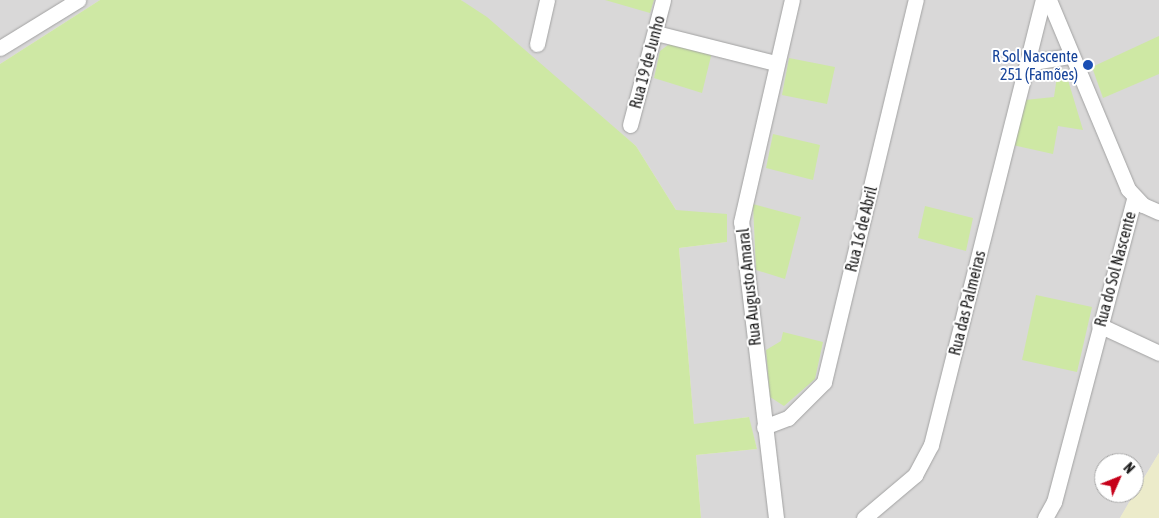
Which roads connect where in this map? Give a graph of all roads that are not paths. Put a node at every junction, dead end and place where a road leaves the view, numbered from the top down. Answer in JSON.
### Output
{"nodes":[{"id":1,"x":78,"y":0,"type":"edge"},
{"id":2,"x":547,"y":0,"type":"edge"},
{"id":3,"x":663,"y":0,"type":"edge"},
{"id":4,"x":792,"y":0,"type":"edge"},
{"id":5,"x":916,"y":0,"type":"edge"},
{"id":6,"x":1043,"y":0,"type":"edge"},
{"id":7,"x":1049,"y":0,"type":"edge"},
{"id":8,"x":656,"y":33,"type":"junction"},
{"id":9,"x":536,"y":44,"type":"dead end"},
{"id":10,"x":0,"y":48,"type":"edge"},
{"id":11,"x":1070,"y":56,"type":"junction"},
{"id":12,"x":775,"y":63,"type":"junction"},
{"id":13,"x":1027,"y":63,"type":"junction"},
{"id":14,"x":630,"y":125,"type":"dead end"},
{"id":15,"x":1134,"y":199,"type":"junction"},
{"id":16,"x":1159,"y":212,"type":"edge"},
{"id":17,"x":1100,"y":326,"type":"junction"},
{"id":18,"x":1159,"y":353,"type":"edge"},
{"id":19,"x":764,"y":427,"type":"junction"},
{"id":20,"x":776,"y":518,"type":"edge"},
{"id":21,"x":864,"y":518,"type":"edge"},
{"id":22,"x":1045,"y":518,"type":"edge"}],
"edges":[{"from":1,"to":10,"type":"street"},
{"from":2,"to":9,"type":"street"},
{"from":3,"to":8,"type":"street","name":"Rua 19 de Junho"},
{"from":4,"to":12,"type":"street","name":"Rua Augusto Amaral"},
{"from":5,"to":19,"type":"street","name":"Rua 16 de Abril"},
{"from":6,"to":13,"type":"street","name":"Rua das Palmeiras"},
{"from":7,"to":11,"type":"street","name":"Rua do Sol Nascente"},
{"from":8,"to":12,"type":"street"},
{"from":8,"to":14,"type":"street","name":"Rua 19 de Junho"},
{"from":11,"to":13,"type":"street"},
{"from":11,"to":15,"type":"street","name":"Rua do Sol Nascente"},
{"from":12,"to":19,"type":"street","name":"Rua Augusto Amaral"},
{"from":13,"to":21,"type":"street","name":"Rua das Palmeiras"},
{"from":15,"to":16,"type":"street"},
{"from":15,"to":17,"type":"street","name":"Rua do Sol Nascente"},
{"from":17,"to":18,"type":"street"},
{"from":17,"to":22,"type":"street","name":"Rua do Sol Nascente"},
{"from":19,"to":20,"type":"street","name":"Rua Augusto Amaral"}]}
